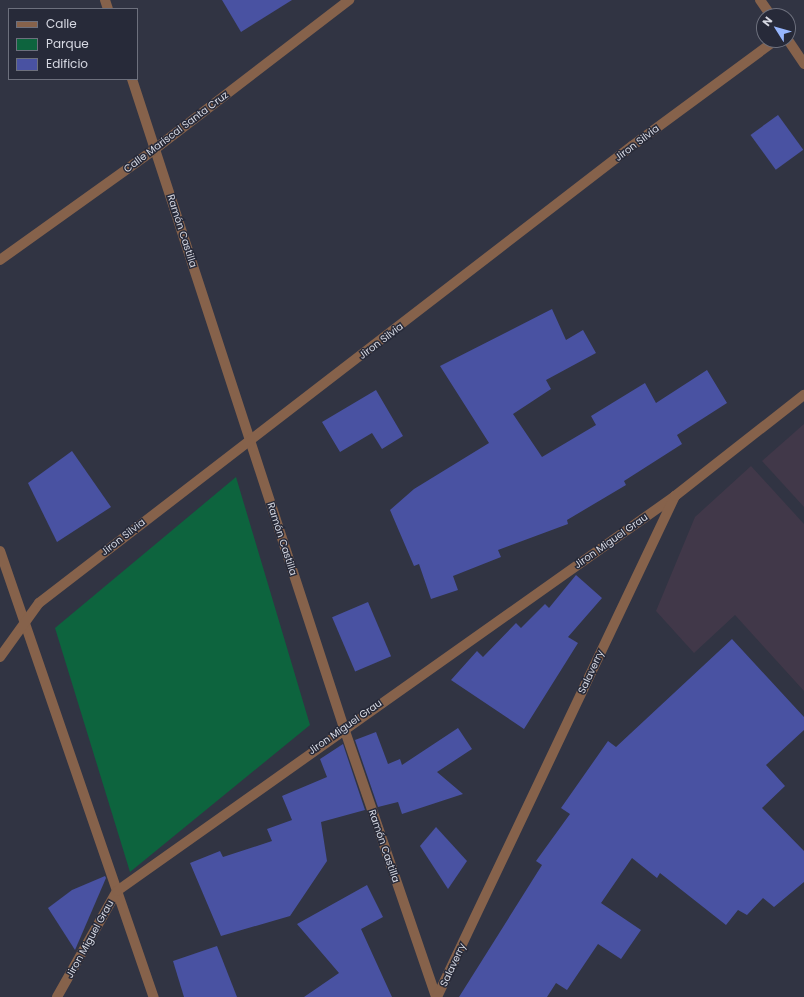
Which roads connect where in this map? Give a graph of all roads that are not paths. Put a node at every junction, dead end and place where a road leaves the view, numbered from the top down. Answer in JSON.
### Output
{"nodes":[{"id":1,"x":349,"y":0,"type":"edge"},
{"id":2,"x":765,"y":48,"type":"edge"},
{"id":3,"x":793,"y":48,"type":"edge"},
{"id":4,"x":804,"y":64,"type":"edge"},
{"id":5,"x":132,"y":80,"type":"edge"},
{"id":6,"x":155,"y":149,"type":"junction"},
{"id":7,"x":0,"y":260,"type":"edge"},
{"id":8,"x":804,"y":394,"type":"edge"},
{"id":9,"x":249,"y":439,"type":"junction"},
{"id":10,"x":675,"y":496,"type":"junction"},
{"id":11,"x":0,"y":551,"type":"edge"},
{"id":12,"x":25,"y":624,"type":"junction"},
{"id":13,"x":0,"y":657,"type":"edge"},
{"id":14,"x":344,"y":728,"type":"junction"},
{"id":15,"x":117,"y":891,"type":"junction"},
{"id":16,"x":57,"y":997,"type":"edge"},
{"id":17,"x":154,"y":997,"type":"edge"},
{"id":18,"x":437,"y":997,"type":"edge"}],
"edges":[{"from":1,"to":6,"type":"street","name":"Calle Mariscal Santa Cruz"},
{"from":2,"to":9,"type":"street","name":"Jiron Silvia"},
{"from":3,"to":4,"type":"street"},
{"from":5,"to":6,"type":"street","name":"Ramón Castilla"},
{"from":6,"to":7,"type":"street","name":"Calle Mariscal Santa Cruz"},
{"from":6,"to":9,"type":"street","name":"Ramón Castilla"},
{"from":8,"to":10,"type":"street","name":"Salaverry"},
{"from":9,"to":12,"type":"street","name":"Jiron Silvia"},
{"from":9,"to":14,"type":"street","name":"Ramón Castilla"},
{"from":10,"to":14,"type":"street","name":"Jiron Miguel Grau"},
{"from":10,"to":18,"type":"street","name":"Salaverry"},
{"from":11,"to":12,"type":"street"},
{"from":12,"to":13,"type":"street","name":"Jiron Silvia"},
{"from":12,"to":15,"type":"street"},
{"from":14,"to":15,"type":"street","name":"Jiron Miguel Grau"},
{"from":14,"to":18,"type":"street","name":"Ramón Castilla"},
{"from":15,"to":16,"type":"street","name":"Jiron Miguel Grau"},
{"from":15,"to":17,"type":"street"}]}
